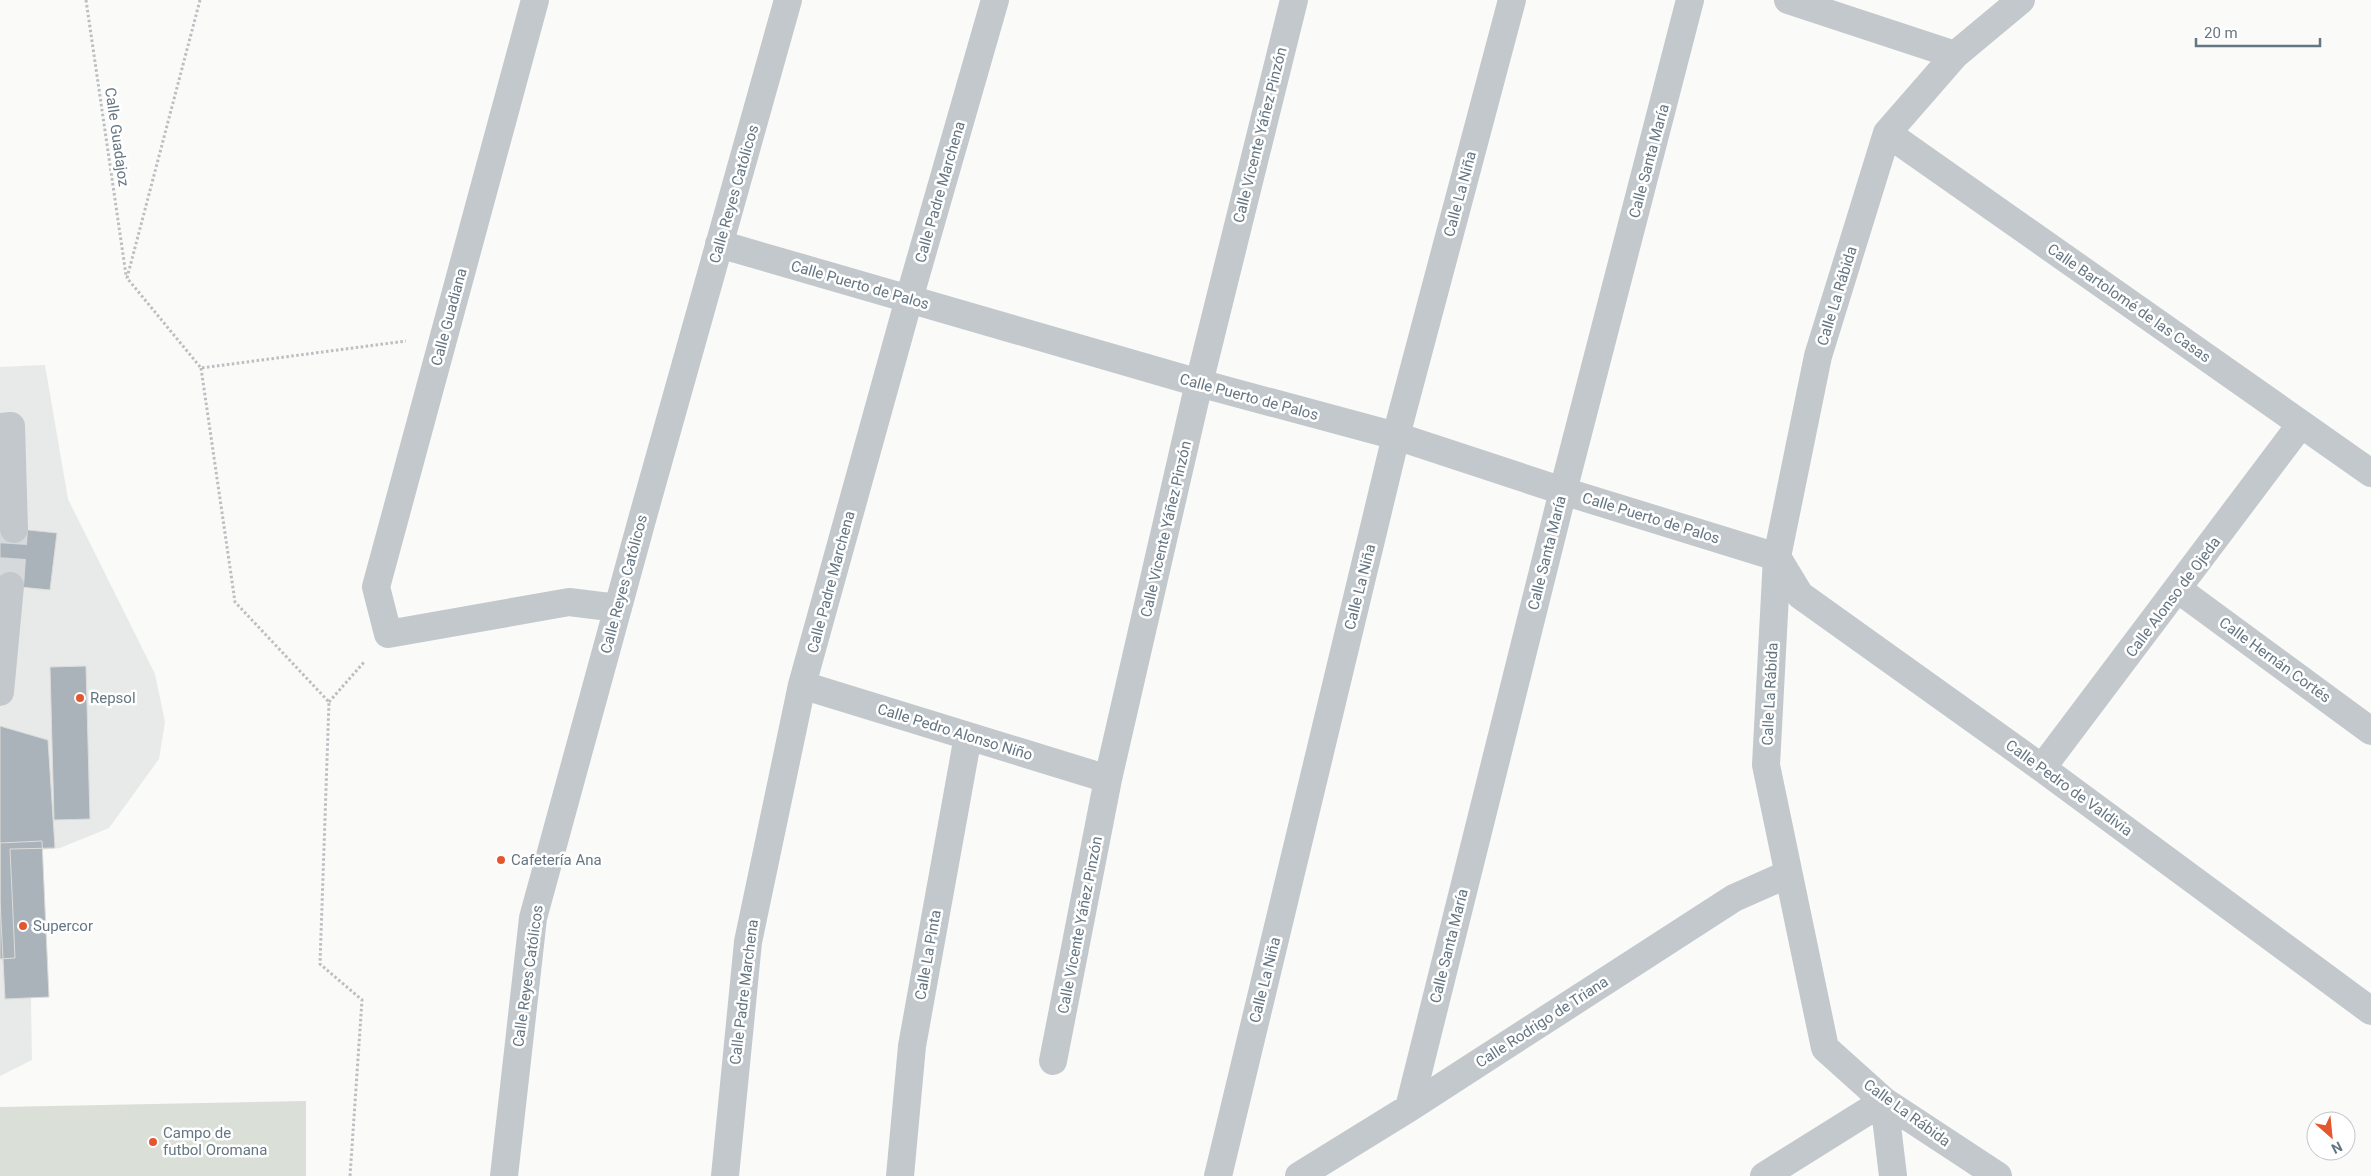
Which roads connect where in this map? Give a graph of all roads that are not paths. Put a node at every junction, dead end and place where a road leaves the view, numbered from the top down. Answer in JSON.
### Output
{"nodes":[{"id":1,"x":535,"y":0,"type":"edge"},
{"id":2,"x":788,"y":0,"type":"edge"},
{"id":3,"x":995,"y":0,"type":"edge"},
{"id":4,"x":1294,"y":0,"type":"edge"},
{"id":5,"x":1512,"y":0,"type":"edge"},
{"id":6,"x":1690,"y":0,"type":"edge"},
{"id":7,"x":1788,"y":0,"type":"edge"},
{"id":8,"x":2021,"y":0,"type":"edge"},
{"id":9,"x":1955,"y":55,"type":"junction"},
{"id":10,"x":1887,"y":133,"type":"junction"},
{"id":11,"x":719,"y":244,"type":"junction"},
{"id":12,"x":909,"y":299,"type":"junction"},
{"id":13,"x":1199,"y":383,"type":"junction"},
{"id":14,"x":2301,"y":424,"type":"junction"},
{"id":15,"x":0,"y":427,"type":"edge"},
{"id":16,"x":1396,"y":436,"type":"junction"},
{"id":17,"x":2371,"y":473,"type":"edge"},
{"id":18,"x":1563,"y":491,"type":"junction"},
{"id":19,"x":14,"y":529,"type":"tunnel mouth"},
{"id":20,"x":1777,"y":557,"type":"junction"},
{"id":21,"x":10,"y":586,"type":"tunnel mouth"},
{"id":22,"x":2179,"y":590,"type":"junction"},
{"id":23,"x":618,"y":608,"type":"junction"},
{"id":24,"x":802,"y":685,"type":"junction"},
{"id":25,"x":0,"y":692,"type":"edge"},
{"id":26,"x":2371,"y":731,"type":"edge"},
{"id":27,"x":968,"y":736,"type":"junction"},
{"id":28,"x":2042,"y":768,"type":"junction"},
{"id":29,"x":1108,"y":779,"type":"junction"},
{"id":30,"x":1788,"y":874,"type":"junction"},
{"id":31,"x":2371,"y":1012,"type":"edge"},
{"id":32,"x":1053,"y":1061,"type":"dead end"},
{"id":33,"x":1884,"y":1100,"type":"junction"},
{"id":34,"x":1409,"y":1108,"type":"junction"},
{"id":35,"x":504,"y":1176,"type":"edge"},
{"id":36,"x":725,"y":1176,"type":"edge"},
{"id":37,"x":900,"y":1176,"type":"edge"},
{"id":38,"x":1218,"y":1176,"type":"edge"},
{"id":39,"x":1299,"y":1176,"type":"edge"},
{"id":40,"x":1764,"y":1176,"type":"edge"},
{"id":41,"x":1893,"y":1176,"type":"edge"},
{"id":42,"x":1998,"y":1176,"type":"edge"}],
"edges":[{"from":1,"to":23,"type":"street","name":"Calle Guadiana"},
{"from":2,"to":11,"type":"street","name":"Calle Reyes Católicos"},
{"from":3,"to":12,"type":"street","name":"Calle Padre Marchena"},
{"from":4,"to":13,"type":"street","name":"Calle Vicente Yáñez Pinzón"},
{"from":5,"to":16,"type":"street","name":"Calle La Niña"},
{"from":6,"to":18,"type":"street","name":"Calle Santa María"},
{"from":7,"to":9,"type":"street"},
{"from":8,"to":9,"type":"street"},
{"from":9,"to":10,"type":"street"},
{"from":10,"to":14,"type":"street","name":"Calle Bartolomé de las Casas"},
{"from":10,"to":20,"type":"street","name":"Calle La Rábida"},
{"from":11,"to":12,"type":"street","name":"Calle Puerto de Palos"},
{"from":11,"to":23,"type":"street","name":"Calle Reyes Católicos"},
{"from":12,"to":13,"type":"street","name":"Calle Puerto de Palos"},
{"from":12,"to":24,"type":"street","name":"Calle Padre Marchena"},
{"from":13,"to":16,"type":"street","name":"Calle Puerto de Palos"},
{"from":13,"to":29,"type":"street","name":"Calle Vicente Yáñez Pinzón"},
{"from":14,"to":17,"type":"street","name":"Calle Bartolomé de las Casas"},
{"from":14,"to":22,"type":"street","name":"Calle Alonso de Ojeda"},
{"from":15,"to":19,"type":"street"},
{"from":16,"to":18,"type":"street","name":"Calle Puerto de Palos"},
{"from":16,"to":38,"type":"street","name":"Calle La Niña"},
{"from":18,"to":20,"type":"street","name":"Calle Puerto de Palos"},
{"from":18,"to":34,"type":"street","name":"Calle Santa María"},
{"from":20,"to":28,"type":"street","name":"Calle Pedro de Valdivia"},
{"from":20,"to":30,"type":"street","name":"Calle La Rábida"},
{"from":21,"to":25,"type":"street"},
{"from":22,"to":26,"type":"street","name":"Calle Hernán Cortés"},
{"from":22,"to":28,"type":"street","name":"Calle Alonso de Ojeda"},
{"from":23,"to":35,"type":"street","name":"Calle Reyes Católicos"},
{"from":24,"to":27,"type":"street","name":"Calle Pedro Alonso Niño"},
{"from":24,"to":36,"type":"street","name":"Calle Padre Marchena"},
{"from":27,"to":29,"type":"street","name":"Calle Pedro Alonso Niño"},
{"from":27,"to":37,"type":"street","name":"Calle La Pinta"},
{"from":28,"to":31,"type":"street","name":"Calle Pedro de Valdivia"},
{"from":29,"to":32,"type":"street","name":"Calle Vicente Yáñez Pinzón"},
{"from":30,"to":33,"type":"street","name":"Calle La Rábida"},
{"from":30,"to":34,"type":"street","name":"Calle Rodrigo de Triana"},
{"from":33,"to":40,"type":"street"},
{"from":33,"to":41,"type":"street"},
{"from":33,"to":42,"type":"street","name":"Calle La Rábida"},
{"from":34,"to":39,"type":"street","name":"Calle Rodrigo de Triana"}]}
